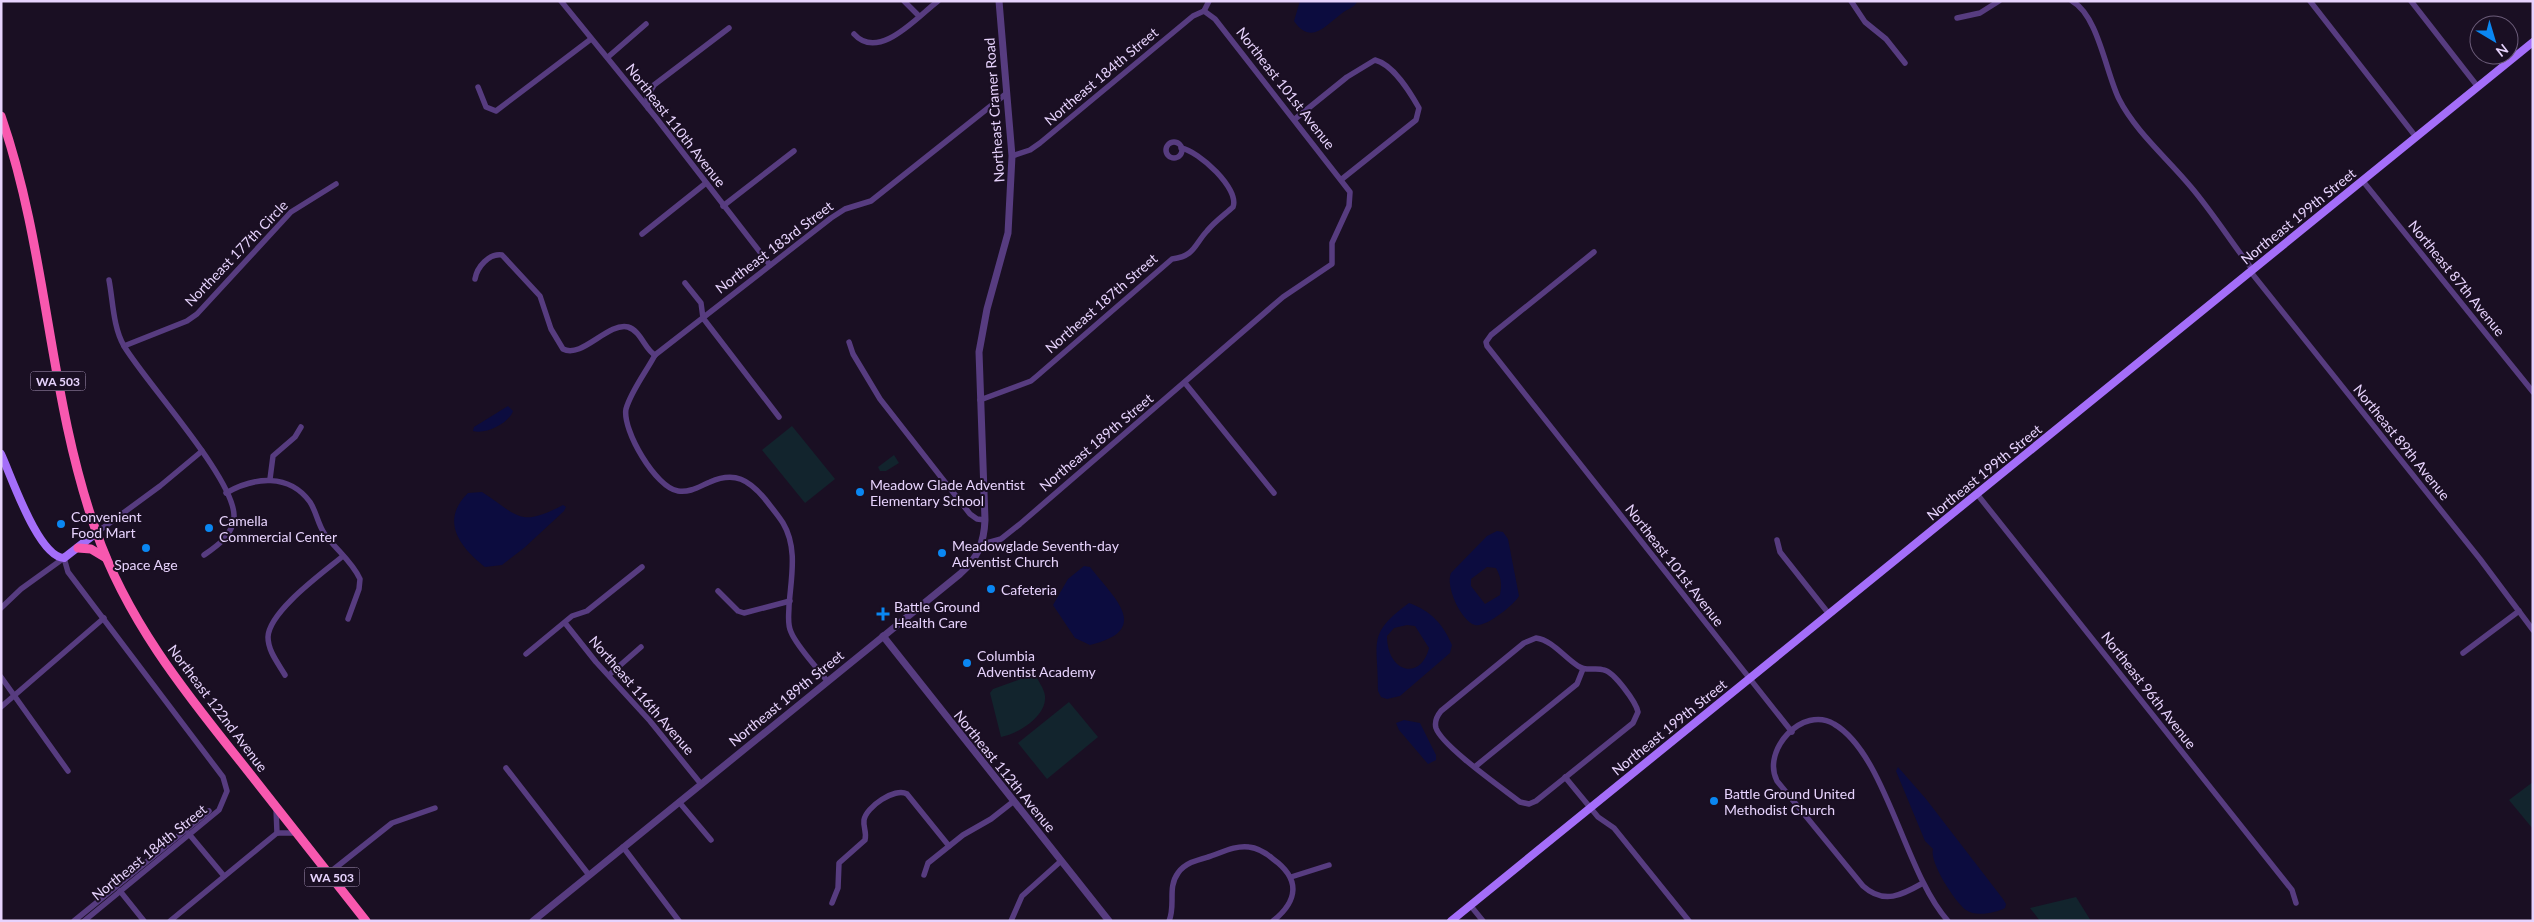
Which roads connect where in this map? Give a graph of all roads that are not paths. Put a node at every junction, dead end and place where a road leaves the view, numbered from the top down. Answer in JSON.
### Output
{"nodes":[{"id":1,"x":561,"y":1,"type":"edge"},
{"id":2,"x":904,"y":1,"type":"edge"},
{"id":3,"x":938,"y":1,"type":"edge"},
{"id":4,"x":999,"y":1,"type":"edge"},
{"id":5,"x":1209,"y":1,"type":"edge"},
{"id":6,"x":1851,"y":1,"type":"edge"},
{"id":7,"x":1999,"y":1,"type":"edge"},
{"id":8,"x":2072,"y":1,"type":"edge"},
{"id":9,"x":2310,"y":1,"type":"edge"},
{"id":10,"x":2411,"y":1,"type":"edge"},
{"id":11,"x":1204,"y":11,"type":"junction"},
{"id":12,"x":919,"y":16,"type":"junction"},
{"id":13,"x":1957,"y":18,"type":"dead end"},
{"id":14,"x":646,"y":24,"type":"dead end"},
{"id":15,"x":729,"y":28,"type":"dead end"},
{"id":16,"x":854,"y":34,"type":"dead end"},
{"id":17,"x":591,"y":39,"type":"junction"},
{"id":18,"x":2533,"y":42,"type":"edge"},
{"id":19,"x":608,"y":57,"type":"junction"},
{"id":20,"x":1905,"y":64,"type":"dead end"},
{"id":21,"x":478,"y":87,"type":"dead end"},
{"id":22,"x":2478,"y":87,"type":"junction"},
{"id":23,"x":1007,"y":93,"type":"junction"},
{"id":24,"x":648,"y":108,"type":"junction"},
{"id":25,"x":1,"y":116,"type":"edge"},
{"id":26,"x":1295,"y":119,"type":"junction"},
{"id":27,"x":2416,"y":137,"type":"junction"},
{"id":28,"x":1181,"y":148,"type":"dead end"},
{"id":29,"x":794,"y":151,"type":"dead end"},
{"id":30,"x":1012,"y":156,"type":"junction"},
{"id":31,"x":2362,"y":180,"type":"junction"},
{"id":32,"x":1344,"y":181,"type":"junction"},
{"id":33,"x":706,"y":183,"type":"junction"},
{"id":34,"x":336,"y":184,"type":"dead end"},
{"id":35,"x":723,"y":206,"type":"junction"},
{"id":36,"x":642,"y":234,"type":"dead end"},
{"id":37,"x":1594,"y":252,"type":"dead end"},
{"id":38,"x":770,"y":265,"type":"junction"},
{"id":39,"x":2251,"y":270,"type":"junction"},
{"id":40,"x":475,"y":279,"type":"dead end"},
{"id":41,"x":109,"y":280,"type":"dead end"},
{"id":42,"x":685,"y":283,"type":"dead end"},
{"id":43,"x":703,"y":318,"type":"junction"},
{"id":44,"x":849,"y":342,"type":"dead end"},
{"id":45,"x":124,"y":346,"type":"junction"},
{"id":46,"x":656,"y":356,"type":"junction"},
{"id":47,"x":1185,"y":383,"type":"junction"},
{"id":48,"x":2533,"y":392,"type":"edge"},
{"id":49,"x":980,"y":400,"type":"junction"},
{"id":50,"x":779,"y":417,"type":"dead end"},
{"id":51,"x":301,"y":427,"type":"dead end"},
{"id":52,"x":202,"y":451,"type":"junction"},
{"id":53,"x":1,"y":454,"type":"edge"},
{"id":54,"x":270,"y":479,"type":"junction"},
{"id":55,"x":226,"y":493,"type":"junction"},
{"id":56,"x":1274,"y":493,"type":"dead end"},
{"id":57,"x":1977,"y":494,"type":"junction"},
{"id":58,"x":985,"y":520,"type":"junction"},
{"id":59,"x":96,"y":533,"type":"junction"},
{"id":60,"x":1777,"y":540,"type":"dead end"},
{"id":61,"x":983,"y":544,"type":"junction"},
{"id":62,"x":78,"y":548,"type":"junction"},
{"id":63,"x":204,"y":555,"type":"dead end"},
{"id":64,"x":343,"y":556,"type":"junction"},
{"id":65,"x":64,"y":558,"type":"junction"},
{"id":66,"x":107,"y":558,"type":"junction"},
{"id":67,"x":642,"y":567,"type":"dead end"},
{"id":68,"x":718,"y":591,"type":"dead end"},
{"id":69,"x":790,"y":601,"type":"junction"},
{"id":70,"x":1,"y":608,"type":"edge"},
{"id":71,"x":2519,"y":611,"type":"junction"},
{"id":72,"x":1829,"y":614,"type":"junction"},
{"id":73,"x":104,"y":618,"type":"junction"},
{"id":74,"x":348,"y":618,"type":"dead end"},
{"id":75,"x":565,"y":623,"type":"junction"},
{"id":76,"x":2533,"y":630,"type":"edge"},
{"id":77,"x":883,"y":636,"type":"junction"},
{"id":78,"x":641,"y":647,"type":"dead end"},
{"id":79,"x":2463,"y":653,"type":"dead end"},
{"id":80,"x":526,"y":654,"type":"dead end"},
{"id":81,"x":1583,"y":669,"type":"junction"},
{"id":82,"x":285,"y":675,"type":"dead end"},
{"id":83,"x":609,"y":675,"type":"junction"},
{"id":84,"x":1,"y":677,"type":"edge"},
{"id":85,"x":1748,"y":679,"type":"junction"},
{"id":86,"x":827,"y":681,"type":"junction"},
{"id":87,"x":14,"y":695,"type":"junction"},
{"id":88,"x":1,"y":707,"type":"edge"},
{"id":89,"x":1792,"y":732,"type":"junction"},
{"id":90,"x":1476,"y":766,"type":"junction"},
{"id":91,"x":506,"y":768,"type":"dead end"},
{"id":92,"x":68,"y":771,"type":"dead end"},
{"id":93,"x":1565,"y":777,"type":"junction"},
{"id":94,"x":701,"y":784,"type":"junction"},
{"id":95,"x":1014,"y":801,"type":"junction"},
{"id":96,"x":679,"y":802,"type":"junction"},
{"id":97,"x":276,"y":807,"type":"junction"},
{"id":98,"x":1590,"y":807,"type":"junction"},
{"id":99,"x":435,"y":808,"type":"dead end"},
{"id":100,"x":209,"y":811,"type":"dead end"},
{"id":101,"x":186,"y":830,"type":"junction"},
{"id":102,"x":277,"y":833,"type":"junction"},
{"id":103,"x":297,"y":833,"type":"junction"},
{"id":104,"x":190,"y":835,"type":"junction"},
{"id":105,"x":711,"y":840,"type":"dead end"},
{"id":106,"x":949,"y":846,"type":"junction"},
{"id":107,"x":623,"y":847,"type":"junction"},
{"id":108,"x":1061,"y":861,"type":"junction"},
{"id":109,"x":1329,"y":864,"type":"dead end"},
{"id":110,"x":329,"y":873,"type":"junction"},
{"id":111,"x":590,"y":875,"type":"junction"},
{"id":112,"x":924,"y":875,"type":"dead end"},
{"id":113,"x":224,"y":876,"type":"junction"},
{"id":114,"x":1291,"y":877,"type":"junction"},
{"id":115,"x":1923,"y":883,"type":"junction"},
{"id":116,"x":120,"y":891,"type":"junction"},
{"id":117,"x":832,"y":903,"type":"dead end"},
{"id":118,"x":2296,"y":904,"type":"dead end"},
{"id":119,"x":1470,"y":905,"type":"junction"},
{"id":120,"x":74,"y":921,"type":"edge"},
{"id":121,"x":84,"y":921,"type":"edge"},
{"id":122,"x":144,"y":921,"type":"edge"},
{"id":123,"x":170,"y":921,"type":"edge"},
{"id":124,"x":366,"y":921,"type":"edge"},
{"id":125,"x":533,"y":921,"type":"edge"},
{"id":126,"x":679,"y":921,"type":"edge"},
{"id":127,"x":1011,"y":921,"type":"edge"},
{"id":128,"x":1109,"y":921,"type":"edge"},
{"id":129,"x":1169,"y":921,"type":"edge"},
{"id":130,"x":1273,"y":921,"type":"edge"},
{"id":131,"x":1451,"y":921,"type":"edge"},
{"id":132,"x":1483,"y":921,"type":"edge"},
{"id":133,"x":1689,"y":921,"type":"edge"},
{"id":134,"x":1948,"y":921,"type":"edge"}],
"edges":[{"from":1,"to":17,"type":"street","name":"Northeast 110th Avenue"},
{"from":2,"to":12,"type":"street"},
{"from":3,"to":12,"type":"street"},
{"from":4,"to":23,"type":"street","name":"Northeast Cramer Road"},
{"from":5,"to":11,"type":"street"},
{"from":6,"to":20,"type":"street"},
{"from":7,"to":13,"type":"street"},
{"from":8,"to":39,"type":"street","name":"Northeast 89th Avenue"},
{"from":9,"to":27,"type":"street"},
{"from":10,"to":22,"type":"street"},
{"from":11,"to":26,"type":"street","name":"Northeast 101st Avenue"},
{"from":11,"to":30,"type":"street","name":"Northeast 184th Street"},
{"from":12,"to":16,"type":"street"},
{"from":14,"to":19,"type":"street"},
{"from":15,"to":24,"type":"street"},
{"from":17,"to":19,"type":"street","name":"Northeast 110th Avenue"},
{"from":17,"to":21,"type":"street"},
{"from":18,"to":22,"type":"main road","name":"Northeast 199th Street"},
{"from":19,"to":24,"type":"street","name":"Northeast 110th Avenue"},
{"from":22,"to":27,"type":"main road","name":"Northeast 199th Street"},
{"from":23,"to":30,"type":"street","name":"Northeast Cramer Road"},
{"from":23,"to":38,"type":"street","name":"Northeast 183rd Street"},
{"from":24,"to":33,"type":"street","name":"Northeast 110th Avenue"},
{"from":25,"to":59,"type":"highway","name":"Northeast 122nd Avenue","number":"WA 503"},
{"from":26,"to":32,"type":"street","name":"Northeast 101st Avenue"},
{"from":26,"to":32,"type":"street"},
{"from":27,"to":31,"type":"main road","name":"Northeast 199th Street"},
{"from":28,"to":49,"type":"street","name":"Northeast 187th Street"},
{"from":29,"to":35,"type":"street"},
{"from":30,"to":49,"type":"street","name":"Northeast Cramer Road"},
{"from":31,"to":39,"type":"main road","name":"Northeast 199th Street"},
{"from":31,"to":48,"type":"street","name":"Northeast 87th Avenue"},
{"from":32,"to":47,"type":"street","name":"Northeast 189th Street"},
{"from":33,"to":35,"type":"street","name":"Northeast 110th Avenue"},
{"from":33,"to":36,"type":"street"},
{"from":34,"to":45,"type":"street","name":"Northeast 177th Circle"},
{"from":35,"to":38,"type":"street","name":"Northeast 110th Avenue"},
{"from":37,"to":85,"type":"street","name":"Northeast 101st Avenue"},
{"from":38,"to":43,"type":"street","name":"Northeast 183rd Street"},
{"from":39,"to":57,"type":"main road","name":"Northeast 199th Street"},
{"from":39,"to":71,"type":"street","name":"Northeast 89th Avenue"},
{"from":40,"to":46,"type":"street"},
{"from":41,"to":45,"type":"street"},
{"from":42,"to":43,"type":"street"},
{"from":43,"to":46,"type":"street","name":"Northeast 183rd Street"},
{"from":43,"to":50,"type":"street"},
{"from":44,"to":58,"type":"street"},
{"from":45,"to":52,"type":"street"},
{"from":46,"to":69,"type":"street"},
{"from":47,"to":56,"type":"street"},
{"from":47,"to":61,"type":"street","name":"Northeast 189th Street"},
{"from":49,"to":58,"type":"street","name":"Northeast Cramer Road"},
{"from":51,"to":54,"type":"street"},
{"from":52,"to":55,"type":"street"},
{"from":52,"to":59,"type":"street"},
{"from":53,"to":65,"type":"main road"},
{"from":54,"to":55,"type":"street"},
{"from":54,"to":64,"type":"street"},
{"from":55,"to":63,"type":"street"},
{"from":57,"to":72,"type":"main road","name":"Northeast 199th Street"},
{"from":57,"to":118,"type":"street","name":"Northeast 96th Avenue"},
{"from":58,"to":61,"type":"street","name":"Northeast Cramer Road"},
{"from":59,"to":62,"type":"main road"},
{"from":59,"to":66,"type":"highway","name":"Northeast 122nd Avenue","number":"WA 503"},
{"from":60,"to":72,"type":"street"},
{"from":61,"to":77,"type":"street","name":"Northeast 189th Street"},
{"from":62,"to":65,"type":"main road"},
{"from":62,"to":66,"type":"highway"},
{"from":64,"to":74,"type":"street"},
{"from":64,"to":82,"type":"street"},
{"from":65,"to":70,"type":"street"},
{"from":65,"to":73,"type":"street"},
{"from":66,"to":97,"type":"highway","name":"Northeast 122nd Avenue","number":"WA 503"},
{"from":67,"to":75,"type":"street"},
{"from":68,"to":69,"type":"street"},
{"from":69,"to":86,"type":"street"},
{"from":71,"to":76,"type":"street","name":"Northeast 89th Avenue"},
{"from":71,"to":79,"type":"street"},
{"from":72,"to":85,"type":"main road","name":"Northeast 199th Street"},
{"from":73,"to":87,"type":"street"},
{"from":73,"to":104,"type":"street","name":"Northeast 184th Street"},
{"from":75,"to":80,"type":"street"},
{"from":75,"to":83,"type":"street","name":"Northeast 116th Avenue"},
{"from":77,"to":86,"type":"street","name":"Northeast 189th Street"},
{"from":77,"to":95,"type":"street","name":"Northeast 112th Avenue"},
{"from":78,"to":83,"type":"street"},
{"from":81,"to":90,"type":"street"},
{"from":81,"to":90,"type":"street"},
{"from":81,"to":93,"type":"street"},
{"from":83,"to":94,"type":"street","name":"Northeast 116th Avenue"},
{"from":84,"to":87,"type":"street"},
{"from":85,"to":89,"type":"street","name":"Northeast 101st Avenue"},
{"from":85,"to":98,"type":"main road","name":"Northeast 199th Street"},
{"from":86,"to":94,"type":"street","name":"Northeast 189th Street"},
{"from":87,"to":88,"type":"street"},
{"from":87,"to":92,"type":"street"},
{"from":89,"to":115,"type":"street"},
{"from":89,"to":115,"type":"street"},
{"from":90,"to":93,"type":"street"},
{"from":91,"to":111,"type":"street"},
{"from":93,"to":98,"type":"street"},
{"from":94,"to":96,"type":"street","name":"Northeast 189th Street"},
{"from":95,"to":106,"type":"street"},
{"from":95,"to":108,"type":"street","name":"Northeast 112th Avenue"},
{"from":96,"to":105,"type":"street"},
{"from":96,"to":107,"type":"street","name":"Northeast 189th Street"},
{"from":97,"to":102,"type":"street"},
{"from":97,"to":103,"type":"highway","name":"Northeast 122nd Avenue","number":"WA 503"},
{"from":98,"to":119,"type":"main road","name":"Northeast 199th Street"},
{"from":98,"to":133,"type":"street"},
{"from":99,"to":110,"type":"street"},
{"from":100,"to":101,"type":"street","name":"Northeast 184th Street"},
{"from":101,"to":104,"type":"street"},
{"from":101,"to":120,"type":"street","name":"Northeast 184th Street"},
{"from":102,"to":103,"type":"street"},
{"from":102,"to":113,"type":"street"},
{"from":103,"to":110,"type":"highway","name":"Northeast 122nd Avenue","number":"WA 503"},
{"from":104,"to":113,"type":"street"},
{"from":104,"to":116,"type":"street","name":"Northeast 184th Street"},
{"from":106,"to":112,"type":"street"},
{"from":106,"to":117,"type":"street"},
{"from":107,"to":111,"type":"street","name":"Northeast 189th Street"},
{"from":107,"to":126,"type":"street"},
{"from":108,"to":127,"type":"street"},
{"from":108,"to":128,"type":"street","name":"Northeast 112th Avenue"},
{"from":109,"to":114,"type":"street"},
{"from":110,"to":124,"type":"highway","name":"Northeast 122nd Avenue","number":"WA 503"},
{"from":111,"to":125,"type":"street","name":"Northeast 189th Street"},
{"from":113,"to":123,"type":"street"},
{"from":114,"to":129,"type":"street"},
{"from":114,"to":130,"type":"street"},
{"from":115,"to":134,"type":"street"},
{"from":116,"to":121,"type":"street","name":"Northeast 184th Street"},
{"from":116,"to":122,"type":"street"},
{"from":119,"to":131,"type":"main road","name":"Northeast 199th Street"},
{"from":119,"to":132,"type":"street"}]}
